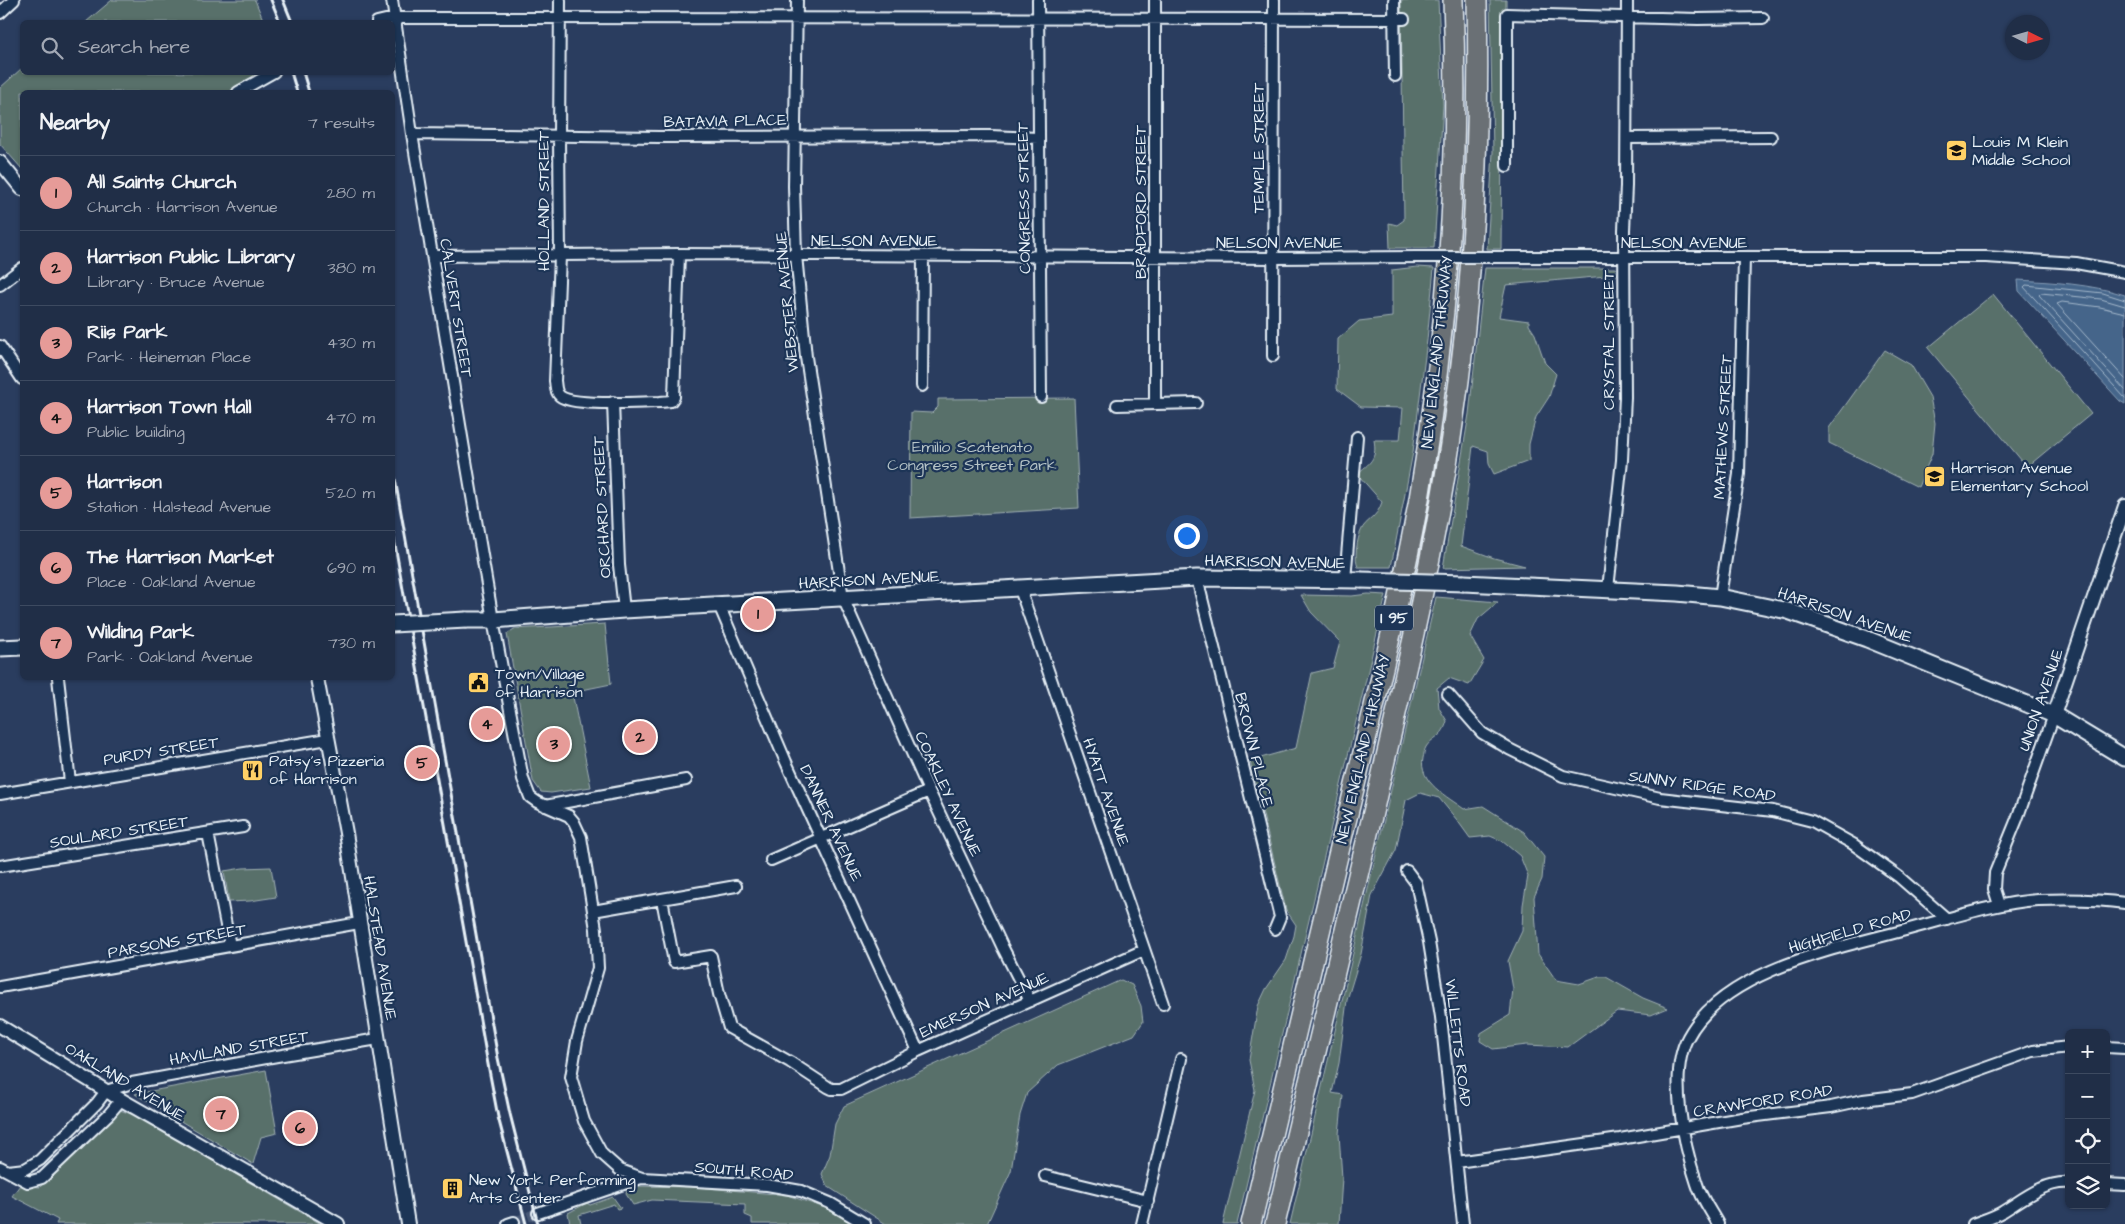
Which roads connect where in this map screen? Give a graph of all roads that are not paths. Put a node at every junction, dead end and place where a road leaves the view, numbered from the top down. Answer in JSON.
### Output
{"nodes":[{"id":1,"x":392,"y":0,"type":"edge"},
{"id":2,"x":560,"y":0,"type":"edge"},
{"id":3,"x":797,"y":0,"type":"edge"},
{"id":4,"x":1038,"y":0,"type":"edge"},
{"id":5,"x":1155,"y":0,"type":"edge"},
{"id":6,"x":1274,"y":0,"type":"edge"},
{"id":7,"x":1394,"y":0,"type":"edge"},
{"id":8,"x":1453,"y":0,"type":"edge"},
{"id":9,"x":1477,"y":0,"type":"edge"},
{"id":10,"x":1627,"y":0,"type":"edge"},
{"id":11,"x":10,"y":1,"type":"edge"},
{"id":12,"x":0,"y":13,"type":"edge"},
{"id":13,"x":560,"y":17,"type":"junction"},
{"id":14,"x":1627,"y":17,"type":"junction"},
{"id":15,"x":394,"y":18,"type":"junction"},
{"id":16,"x":797,"y":18,"type":"junction"},
{"id":17,"x":1763,"y":18,"type":"dead end"},
{"id":18,"x":1038,"y":19,"type":"junction"},
{"id":19,"x":1156,"y":19,"type":"junction"},
{"id":20,"x":1273,"y":19,"type":"junction"},
{"id":21,"x":1399,"y":19,"type":"junction"},
{"id":22,"x":386,"y":20,"type":"edge"},
{"id":23,"x":395,"y":24,"type":"edge"},
{"id":24,"x":269,"y":75,"type":"edge"},
{"id":25,"x":1395,"y":76,"type":"dead end"},
{"id":26,"x":242,"y":90,"type":"edge"},
{"id":27,"x":412,"y":134,"type":"junction"},
{"id":28,"x":794,"y":135,"type":"junction"},
{"id":29,"x":559,"y":136,"type":"junction"},
{"id":30,"x":1771,"y":137,"type":"dead end"},
{"id":31,"x":1038,"y":138,"type":"junction"},
{"id":32,"x":1627,"y":138,"type":"junction"},
{"id":33,"x":0,"y":162,"type":"edge"},
{"id":34,"x":1508,"y":166,"type":"dead end"},
{"id":35,"x":20,"y":187,"type":"edge"},
{"id":36,"x":679,"y":254,"type":"junction"},
{"id":37,"x":796,"y":255,"type":"junction"},
{"id":38,"x":432,"y":256,"type":"junction"},
{"id":39,"x":560,"y":256,"type":"junction"},
{"id":40,"x":923,"y":256,"type":"junction"},
{"id":41,"x":1039,"y":257,"type":"junction"},
{"id":42,"x":1156,"y":258,"type":"junction"},
{"id":43,"x":1274,"y":258,"type":"junction"},
{"id":44,"x":1624,"y":258,"type":"junction"},
{"id":45,"x":1744,"y":258,"type":"junction"},
{"id":46,"x":20,"y":270,"type":"edge"},
{"id":47,"x":2125,"y":272,"type":"edge"},
{"id":48,"x":0,"y":285,"type":"edge"},
{"id":49,"x":0,"y":346,"type":"edge"},
{"id":50,"x":1273,"y":356,"type":"dead end"},
{"id":51,"x":20,"y":376,"type":"edge"},
{"id":52,"x":922,"y":386,"type":"dead end"},
{"id":53,"x":1041,"y":397,"type":"dead end"},
{"id":54,"x":613,"y":402,"type":"junction"},
{"id":55,"x":1196,"y":402,"type":"dead end"},
{"id":56,"x":1117,"y":404,"type":"dead end"},
{"id":57,"x":1155,"y":404,"type":"junction"},
{"id":58,"x":1357,"y":437,"type":"dead end"},
{"id":59,"x":2125,"y":506,"type":"edge"},
{"id":60,"x":1196,"y":578,"type":"junction"},
{"id":61,"x":1345,"y":580,"type":"junction"},
{"id":62,"x":1020,"y":589,"type":"junction"},
{"id":63,"x":1608,"y":589,"type":"junction"},
{"id":64,"x":1720,"y":597,"type":"junction"},
{"id":65,"x":843,"y":598,"type":"junction"},
{"id":66,"x":719,"y":605,"type":"junction"},
{"id":67,"x":624,"y":610,"type":"junction"},
{"id":68,"x":492,"y":620,"type":"junction"},
{"id":69,"x":395,"y":624,"type":"edge"},
{"id":70,"x":20,"y":647,"type":"edge"},
{"id":71,"x":0,"y":648,"type":"edge"},
{"id":72,"x":58,"y":680,"type":"edge"},
{"id":73,"x":317,"y":680,"type":"edge"},
{"id":74,"x":1448,"y":694,"type":"dead end"},
{"id":75,"x":2054,"y":715,"type":"junction"},
{"id":76,"x":328,"y":739,"type":"junction"},
{"id":77,"x":2125,"y":758,"type":"edge"},
{"id":78,"x":686,"y":780,"type":"dead end"},
{"id":79,"x":70,"y":782,"type":"junction"},
{"id":80,"x":929,"y":791,"type":"junction"},
{"id":81,"x":0,"y":794,"type":"edge"},
{"id":82,"x":544,"y":806,"type":"junction"},
{"id":83,"x":243,"y":828,"type":"dead end"},
{"id":84,"x":208,"y":834,"type":"junction"},
{"id":85,"x":821,"y":837,"type":"junction"},
{"id":86,"x":771,"y":860,"type":"dead end"},
{"id":87,"x":0,"y":866,"type":"edge"},
{"id":88,"x":1407,"y":871,"type":"dead end"},
{"id":89,"x":736,"y":886,"type":"dead end"},
{"id":90,"x":662,"y":899,"type":"junction"},
{"id":91,"x":2125,"y":903,"type":"edge"},
{"id":92,"x":1999,"y":905,"type":"junction"},
{"id":93,"x":594,"y":911,"type":"junction"},
{"id":94,"x":1947,"y":919,"type":"junction"},
{"id":95,"x":359,"y":923,"type":"junction"},
{"id":96,"x":1275,"y":929,"type":"dead end"},
{"id":97,"x":230,"y":946,"type":"junction"},
{"id":98,"x":1144,"y":950,"type":"junction"},
{"id":99,"x":0,"y":987,"type":"edge"},
{"id":100,"x":1030,"y":1001,"type":"junction"},
{"id":101,"x":1163,"y":1004,"type":"dead end"},
{"id":102,"x":0,"y":1026,"type":"edge"},
{"id":103,"x":378,"y":1039,"type":"junction"},
{"id":104,"x":2065,"y":1047,"type":"edge"},
{"id":105,"x":2110,"y":1047,"type":"edge"},
{"id":106,"x":2125,"y":1048,"type":"edge"},
{"id":107,"x":918,"y":1051,"type":"junction"},
{"id":108,"x":1180,"y":1059,"type":"dead end"},
{"id":109,"x":106,"y":1091,"type":"junction"},
{"id":110,"x":121,"y":1100,"type":"junction"},
{"id":111,"x":1683,"y":1128,"type":"junction"},
{"id":112,"x":1457,"y":1162,"type":"junction"},
{"id":113,"x":4,"y":1169,"type":"edge"},
{"id":114,"x":1045,"y":1176,"type":"dead end"},
{"id":115,"x":642,"y":1178,"type":"junction"},
{"id":116,"x":2065,"y":1182,"type":"edge"},
{"id":117,"x":2110,"y":1184,"type":"edge"},
{"id":118,"x":2125,"y":1185,"type":"edge"},
{"id":119,"x":1148,"y":1201,"type":"junction"},
{"id":120,"x":538,"y":1213,"type":"tunnel mouth"},
{"id":121,"x":338,"y":1224,"type":"edge"},
{"id":122,"x":408,"y":1224,"type":"edge"},
{"id":123,"x":866,"y":1224,"type":"edge"},
{"id":124,"x":1142,"y":1224,"type":"edge"},
{"id":125,"x":1251,"y":1224,"type":"edge"},
{"id":126,"x":1275,"y":1224,"type":"edge"},
{"id":127,"x":1463,"y":1224,"type":"edge"},
{"id":128,"x":1718,"y":1224,"type":"edge"},
{"id":129,"x":1974,"y":1224,"type":"edge"}],
"edges":[{"from":1,"to":15,"type":"street","name":"CALVERT STREET"},
{"from":2,"to":13,"type":"street","name":"HOLLAND STREET"},
{"from":3,"to":16,"type":"street","name":"WEBSTER AVENUE"},
{"from":4,"to":18,"type":"street","name":"CONGRESS STREET"},
{"from":5,"to":19,"type":"street","name":"BRADFORD STREET"},
{"from":6,"to":20,"type":"street","name":"TEMPLE STREET"},
{"from":7,"to":21,"type":"street"},
{"from":8,"to":125,"type":"highway","name":"NEW ENGLAND THRUWAY","number":"I 95"},
{"from":9,"to":126,"type":"highway","name":"NEW ENGLAND THRUWAY","number":"I 95"},
{"from":10,"to":14,"type":"street","name":"CRYSTAL STREET"},
{"from":11,"to":12,"type":"street"},
{"from":13,"to":15,"type":"street"},
{"from":13,"to":16,"type":"street"},
{"from":13,"to":29,"type":"street","name":"HOLLAND STREET"},
{"from":14,"to":17,"type":"street"},
{"from":14,"to":32,"type":"street","name":"CRYSTAL STREET"},
{"from":14,"to":34,"type":"street"},
{"from":15,"to":22,"type":"street"},
{"from":16,"to":18,"type":"street"},
{"from":16,"to":28,"type":"street","name":"WEBSTER AVENUE"},
{"from":18,"to":19,"type":"street"},
{"from":18,"to":31,"type":"street","name":"CONGRESS STREET"},
{"from":19,"to":20,"type":"street"},
{"from":19,"to":42,"type":"street","name":"BRADFORD STREET"},
{"from":20,"to":21,"type":"street"},
{"from":20,"to":43,"type":"street","name":"TEMPLE STREET"},
{"from":21,"to":25,"type":"street"},
{"from":23,"to":27,"type":"street","name":"CALVERT STREET"},
{"from":24,"to":26,"type":"street"},
{"from":27,"to":29,"type":"street","name":"BATAVIA PLACE"},
{"from":27,"to":38,"type":"street","name":"CALVERT STREET"},
{"from":28,"to":29,"type":"street","name":"BATAVIA PLACE"},
{"from":28,"to":31,"type":"street","name":"BATAVIA PLACE"},
{"from":28,"to":37,"type":"street","name":"WEBSTER AVENUE"},
{"from":29,"to":39,"type":"street","name":"HOLLAND STREET"},
{"from":30,"to":32,"type":"street"},
{"from":31,"to":41,"type":"street","name":"CONGRESS STREET"},
{"from":32,"to":44,"type":"street","name":"CRYSTAL STREET"},
{"from":33,"to":35,"type":"street"},
{"from":36,"to":37,"type":"street","name":"NELSON AVENUE"},
{"from":36,"to":39,"type":"street","name":"NELSON AVENUE"},
{"from":36,"to":54,"type":"street"},
{"from":37,"to":40,"type":"street","name":"NELSON AVENUE"},
{"from":37,"to":65,"type":"street","name":"WEBSTER AVENUE"},
{"from":38,"to":39,"type":"street","name":"NELSON AVENUE"},
{"from":38,"to":68,"type":"street","name":"CALVERT STREET"},
{"from":39,"to":54,"type":"street","name":"HOLLAND STREET"},
{"from":40,"to":41,"type":"street","name":"NELSON AVENUE"},
{"from":40,"to":52,"type":"street"},
{"from":41,"to":42,"type":"street","name":"NELSON AVENUE"},
{"from":41,"to":53,"type":"street","name":"CONGRESS STREET"},
{"from":42,"to":43,"type":"street","name":"NELSON AVENUE"},
{"from":42,"to":57,"type":"street","name":"BRADFORD STREET"},
{"from":43,"to":44,"type":"street","name":"NELSON AVENUE","bridge":true},
{"from":43,"to":50,"type":"street","name":"TEMPLE STREET"},
{"from":44,"to":45,"type":"street","name":"NELSON AVENUE"},
{"from":44,"to":63,"type":"street","name":"CRYSTAL STREET"},
{"from":45,"to":47,"type":"street","name":"NELSON AVENUE"},
{"from":45,"to":64,"type":"street","name":"MATHEWS STREET"},
{"from":46,"to":48,"type":"street"},
{"from":49,"to":51,"type":"street"},
{"from":54,"to":67,"type":"street","name":"ORCHARD STREET"},
{"from":55,"to":57,"type":"street"},
{"from":56,"to":57,"type":"street"},
{"from":58,"to":61,"type":"street"},
{"from":59,"to":75,"type":"street","name":"UNION AVENUE"},
{"from":60,"to":61,"type":"main road","name":"HARRISON AVENUE"},
{"from":60,"to":62,"type":"main road","name":"HARRISON AVENUE"},
{"from":60,"to":96,"type":"street","name":"BROWN PLACE"},
{"from":61,"to":63,"type":"main road","name":"HARRISON AVENUE","bridge":true},
{"from":62,"to":65,"type":"main road","name":"HARRISON AVENUE"},
{"from":62,"to":98,"type":"street","name":"HYATT AVENUE"},
{"from":63,"to":64,"type":"main road","name":"HARRISON AVENUE"},
{"from":64,"to":75,"type":"main road","name":"HARRISON AVENUE"},
{"from":65,"to":66,"type":"main road","name":"HARRISON AVENUE"},
{"from":65,"to":80,"type":"street","name":"COAKLEY AVENUE"},
{"from":66,"to":67,"type":"main road","name":"HARRISON AVENUE"},
{"from":66,"to":85,"type":"street","name":"DANNER AVENUE"},
{"from":67,"to":68,"type":"main road","name":"HARRISON AVENUE"},
{"from":68,"to":69,"type":"main road","name":"HARRISON AVENUE","bridge":true},
{"from":68,"to":82,"type":"street","name":"CALVERT STREET"},
{"from":70,"to":71,"type":"main road"},
{"from":72,"to":79,"type":"street"},
{"from":73,"to":76,"type":"street","name":"HALSTEAD AVENUE"},
{"from":74,"to":94,"type":"street","name":"SUNNY RIDGE ROAD"},
{"from":75,"to":77,"type":"main road","name":"HARRISON AVENUE"},
{"from":75,"to":92,"type":"street","name":"UNION AVENUE"},
{"from":76,"to":79,"type":"street","name":"PURDY STREET"},
{"from":76,"to":95,"type":"street","name":"HALSTEAD AVENUE"},
{"from":78,"to":82,"type":"street"},
{"from":79,"to":81,"type":"street","name":"PURDY STREET"},
{"from":80,"to":85,"type":"street"},
{"from":80,"to":100,"type":"street","name":"COAKLEY AVENUE"},
{"from":82,"to":93,"type":"street"},
{"from":83,"to":84,"type":"street","name":"SOULARD STREET"},
{"from":84,"to":87,"type":"street","name":"SOULARD STREET"},
{"from":84,"to":97,"type":"street"},
{"from":85,"to":86,"type":"street"},
{"from":85,"to":107,"type":"street","name":"DANNER AVENUE"},
{"from":88,"to":112,"type":"street","name":"WILLETTS ROAD"},
{"from":89,"to":90,"type":"street"},
{"from":90,"to":93,"type":"street"},
{"from":90,"to":107,"type":"street","name":"EMERSON AVENUE"},
{"from":91,"to":92,"type":"street"},
{"from":92,"to":94,"type":"street","name":"HIGHFIELD ROAD"},
{"from":93,"to":115,"type":"street"},
{"from":94,"to":111,"type":"street","name":"HIGHFIELD ROAD"},
{"from":95,"to":97,"type":"street","name":"PARSONS STREET"},
{"from":95,"to":103,"type":"street","name":"HALSTEAD AVENUE"},
{"from":97,"to":99,"type":"street","name":"PARSONS STREET"},
{"from":98,"to":100,"type":"street","name":"EMERSON AVENUE"},
{"from":98,"to":101,"type":"street","name":"HYATT AVENUE"},
{"from":100,"to":107,"type":"street","name":"EMERSON AVENUE"},
{"from":102,"to":109,"type":"street","name":"OAKLAND AVENUE"},
{"from":103,"to":109,"type":"street","name":"HAVILAND STREET"},
{"from":103,"to":122,"type":"street","name":"HALSTEAD AVENUE"},
{"from":104,"to":111,"type":"street","name":"CRAWFORD ROAD"},
{"from":105,"to":106,"type":"street"},
{"from":108,"to":119,"type":"street"},
{"from":109,"to":110,"type":"street","name":"OAKLAND AVENUE"},
{"from":109,"to":113,"type":"street"},
{"from":110,"to":113,"type":"street"},
{"from":110,"to":121,"type":"street","name":"OAKLAND AVENUE"},
{"from":111,"to":112,"type":"street","name":"CRAWFORD ROAD"},
{"from":111,"to":128,"type":"street","name":"HIGHFIELD ROAD"},
{"from":112,"to":127,"type":"street","name":"WILLETTS ROAD"},
{"from":114,"to":119,"type":"street"},
{"from":115,"to":120,"type":"street"},
{"from":115,"to":123,"type":"street","name":"SOUTH ROAD"},
{"from":116,"to":129,"type":"street"},
{"from":117,"to":118,"type":"street"},
{"from":119,"to":124,"type":"street"}]}
